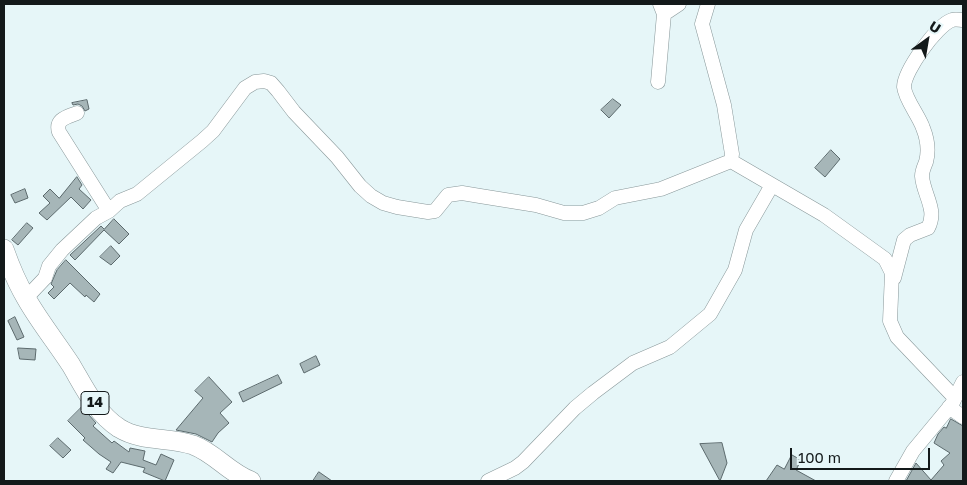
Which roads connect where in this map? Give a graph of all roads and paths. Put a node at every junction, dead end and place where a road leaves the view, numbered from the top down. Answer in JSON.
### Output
{"nodes":[{"id":1,"x":679,"y":4,"type":"edge"},
{"id":2,"x":705,"y":4,"type":"edge"},
{"id":3,"x":662,"y":9,"type":"edge"},
{"id":4,"x":963,"y":20,"type":"edge"},
{"id":5,"x":658,"y":82,"type":"dead end"},
{"id":6,"x":77,"y":113,"type":"dead end"},
{"id":7,"x":731,"y":161,"type":"junction"},
{"id":8,"x":772,"y":185,"type":"junction"},
{"id":9,"x":109,"y":211,"type":"junction"},
{"id":10,"x":4,"y":249,"type":"edge"},
{"id":11,"x":891,"y":294,"type":"junction"},
{"id":12,"x":26,"y":298,"type":"junction"},
{"id":13,"x":963,"y":382,"type":"edge"},
{"id":14,"x":952,"y":402,"type":"junction"},
{"id":15,"x":963,"y":417,"type":"edge"},
{"id":16,"x":251,"y":481,"type":"edge"},
{"id":17,"x":488,"y":481,"type":"edge"},
{"id":18,"x":896,"y":481,"type":"edge"}],
"edges":[{"from":1,"to":3,"type":"street"},
{"from":2,"to":7,"type":"street"},
{"from":3,"to":5,"type":"street"},
{"from":4,"to":11,"type":"street"},
{"from":6,"to":9,"type":"street"},
{"from":7,"to":8,"type":"street"},
{"from":7,"to":9,"type":"street"},
{"from":8,"to":11,"type":"street"},
{"from":8,"to":17,"type":"street"},
{"from":9,"to":12,"type":"street"},
{"from":10,"to":12,"type":"highway","number":"14"},
{"from":11,"to":14,"type":"street"},
{"from":12,"to":16,"type":"highway","number":"14"},
{"from":13,"to":14,"type":"street"},
{"from":14,"to":15,"type":"street"},
{"from":14,"to":18,"type":"street"}]}
